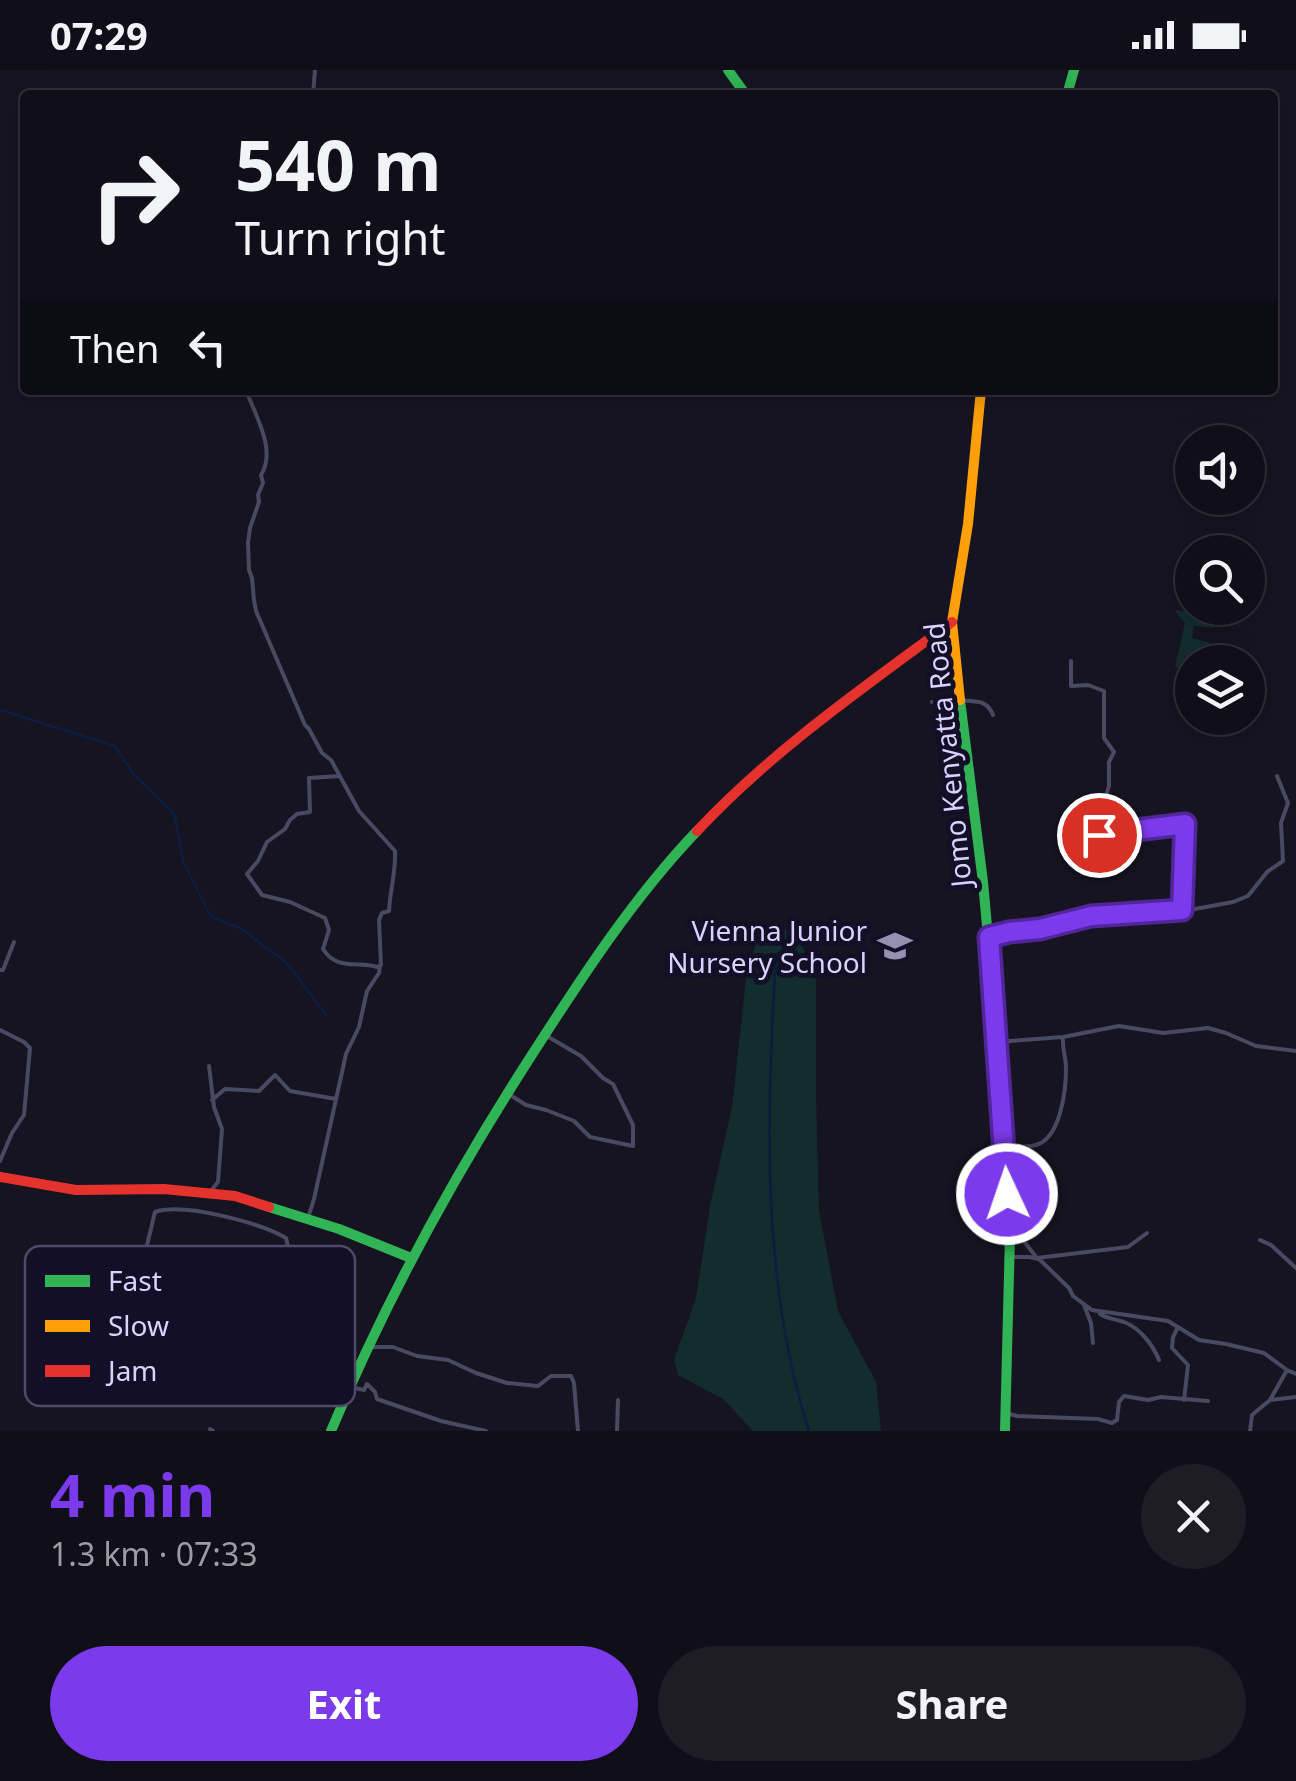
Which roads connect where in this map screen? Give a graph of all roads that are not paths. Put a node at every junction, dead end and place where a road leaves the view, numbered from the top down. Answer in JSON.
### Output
{"nodes":[{"id":1,"x":248,"y":395,"type":"edge"},
{"id":2,"x":981,"y":395,"type":"edge"},
{"id":3,"x":952,"y":622,"type":"junction"},
{"id":4,"x":1071,"y":661,"type":"dead end"},
{"id":5,"x":932,"y":702,"type":"dead end"},
{"id":6,"x":960,"y":703,"type":"junction"},
{"id":7,"x":993,"y":715,"type":"dead end"},
{"id":8,"x":340,"y":776,"type":"junction"},
{"id":9,"x":1277,"y":776,"type":"dead end"},
{"id":10,"x":1182,"y":910,"type":"junction"},
{"id":11,"x":985,"y":930,"type":"junction"},
{"id":12,"x":14,"y":942,"type":"dead end"},
{"id":13,"x":380,"y":965,"type":"junction"},
{"id":14,"x":0,"y":970,"type":"edge"},
{"id":15,"x":0,"y":1030,"type":"edge"},
{"id":16,"x":545,"y":1035,"type":"junction"},
{"id":17,"x":1063,"y":1036,"type":"junction"},
{"id":18,"x":998,"y":1045,"type":"junction"},
{"id":19,"x":1296,"y":1051,"type":"edge"},
{"id":20,"x":209,"y":1066,"type":"dead end"},
{"id":21,"x":507,"y":1093,"type":"junction"},
{"id":22,"x":336,"y":1099,"type":"junction"},
{"id":23,"x":212,"y":1100,"type":"junction"},
{"id":24,"x":1004,"y":1147,"type":"junction"},
{"id":25,"x":0,"y":1161,"type":"edge"},
{"id":26,"x":0,"y":1177,"type":"edge"},
{"id":27,"x":210,"y":1192,"type":"junction"},
{"id":28,"x":969,"y":1197,"type":"dead end"},
{"id":29,"x":1008,"y":1206,"type":"junction"},
{"id":30,"x":308,"y":1218,"type":"junction"},
{"id":31,"x":1147,"y":1233,"type":"dead end"},
{"id":32,"x":1019,"y":1234,"type":"dead end"},
{"id":33,"x":1260,"y":1240,"type":"dead end"},
{"id":34,"x":147,"y":1246,"type":"edge"},
{"id":35,"x":286,"y":1246,"type":"edge"},
{"id":36,"x":1010,"y":1257,"type":"junction"},
{"id":37,"x":410,"y":1258,"type":"junction"},
{"id":38,"x":1038,"y":1258,"type":"junction"},
{"id":39,"x":1296,"y":1268,"type":"edge"},
{"id":40,"x":1084,"y":1305,"type":"junction"},
{"id":41,"x":1096,"y":1312,"type":"junction"},
{"id":42,"x":1178,"y":1329,"type":"junction"},
{"id":43,"x":1093,"y":1343,"type":"dead end"},
{"id":44,"x":368,"y":1347,"type":"junction"},
{"id":45,"x":1159,"y":1360,"type":"dead end"},
{"id":46,"x":355,"y":1362,"type":"edge"},
{"id":47,"x":361,"y":1364,"type":"junction"},
{"id":48,"x":1287,"y":1370,"type":"junction"},
{"id":49,"x":1296,"y":1374,"type":"edge"},
{"id":50,"x":355,"y":1377,"type":"edge"},
{"id":51,"x":355,"y":1388,"type":"edge"},
{"id":52,"x":1296,"y":1397,"type":"edge"},
{"id":53,"x":618,"y":1400,"type":"dead end"},
{"id":54,"x":1184,"y":1400,"type":"junction"},
{"id":55,"x":1270,"y":1400,"type":"junction"},
{"id":56,"x":1208,"y":1401,"type":"dead end"},
{"id":57,"x":342,"y":1406,"type":"edge"},
{"id":58,"x":1005,"y":1412,"type":"junction"},
{"id":59,"x":441,"y":1421,"type":"junction"},
{"id":60,"x":331,"y":1431,"type":"edge"},
{"id":61,"x":441,"y":1431,"type":"edge"},
{"id":62,"x":486,"y":1431,"type":"edge"},
{"id":63,"x":578,"y":1431,"type":"edge"},
{"id":64,"x":616,"y":1431,"type":"edge"},
{"id":65,"x":1005,"y":1431,"type":"edge"},
{"id":66,"x":1250,"y":1431,"type":"edge"}],
"edges":[{"from":1,"to":8,"type":"street"},
{"from":2,"to":3,"type":"street","name":"Jomo Kenyatta Road"},
{"from":3,"to":6,"type":"street","name":"Jomo Kenyatta Road"},
{"from":3,"to":16,"type":"street"},
{"from":4,"to":10,"type":"street"},
{"from":5,"to":6,"type":"street"},
{"from":6,"to":7,"type":"street"},
{"from":6,"to":11,"type":"street","name":"Jomo Kenyatta Road"},
{"from":8,"to":13,"type":"street"},
{"from":8,"to":13,"type":"street"},
{"from":9,"to":10,"type":"street"},
{"from":10,"to":11,"type":"street"},
{"from":11,"to":18,"type":"street","name":"Jomo Kenyatta Road"},
{"from":12,"to":14,"type":"street"},
{"from":13,"to":22,"type":"street"},
{"from":15,"to":25,"type":"street"},
{"from":16,"to":21,"type":"street"},
{"from":16,"to":21,"type":"street"},
{"from":17,"to":18,"type":"street"},
{"from":17,"to":19,"type":"street"},
{"from":17,"to":24,"type":"street"},
{"from":18,"to":24,"type":"street","name":"Jomo Kenyatta Road"},
{"from":20,"to":23,"type":"street"},
{"from":21,"to":37,"type":"street"},
{"from":22,"to":23,"type":"street"},
{"from":22,"to":30,"type":"street"},
{"from":23,"to":27,"type":"street"},
{"from":24,"to":29,"type":"street","name":"Jomo Kenyatta Road"},
{"from":26,"to":27,"type":"street"},
{"from":27,"to":30,"type":"street"},
{"from":28,"to":29,"type":"street"},
{"from":29,"to":36,"type":"street","name":"Jomo Kenyatta Road"},
{"from":30,"to":37,"type":"street"},
{"from":31,"to":38,"type":"street"},
{"from":32,"to":38,"type":"street"},
{"from":33,"to":39,"type":"street"},
{"from":34,"to":35,"type":"street"},
{"from":36,"to":38,"type":"street"},
{"from":36,"to":58,"type":"street","name":"Jomo Kenyatta Road"},
{"from":37,"to":44,"type":"street"},
{"from":38,"to":40,"type":"street"},
{"from":40,"to":41,"type":"street"},
{"from":40,"to":43,"type":"street"},
{"from":41,"to":42,"type":"street"},
{"from":41,"to":45,"type":"street"},
{"from":42,"to":48,"type":"street"},
{"from":42,"to":54,"type":"street"},
{"from":44,"to":47,"type":"street"},
{"from":44,"to":63,"type":"street"},
{"from":46,"to":47,"type":"street"},
{"from":47,"to":50,"type":"street"},
{"from":48,"to":49,"type":"street"},
{"from":48,"to":55,"type":"street"},
{"from":51,"to":59,"type":"street"},
{"from":52,"to":55,"type":"street"},
{"from":53,"to":64,"type":"street"},
{"from":54,"to":56,"type":"street"},
{"from":54,"to":58,"type":"street"},
{"from":55,"to":66,"type":"street"},
{"from":57,"to":60,"type":"street"},
{"from":58,"to":65,"type":"street","name":"Jomo Kenyatta Road"},
{"from":59,"to":61,"type":"street"},
{"from":59,"to":62,"type":"street"}]}
